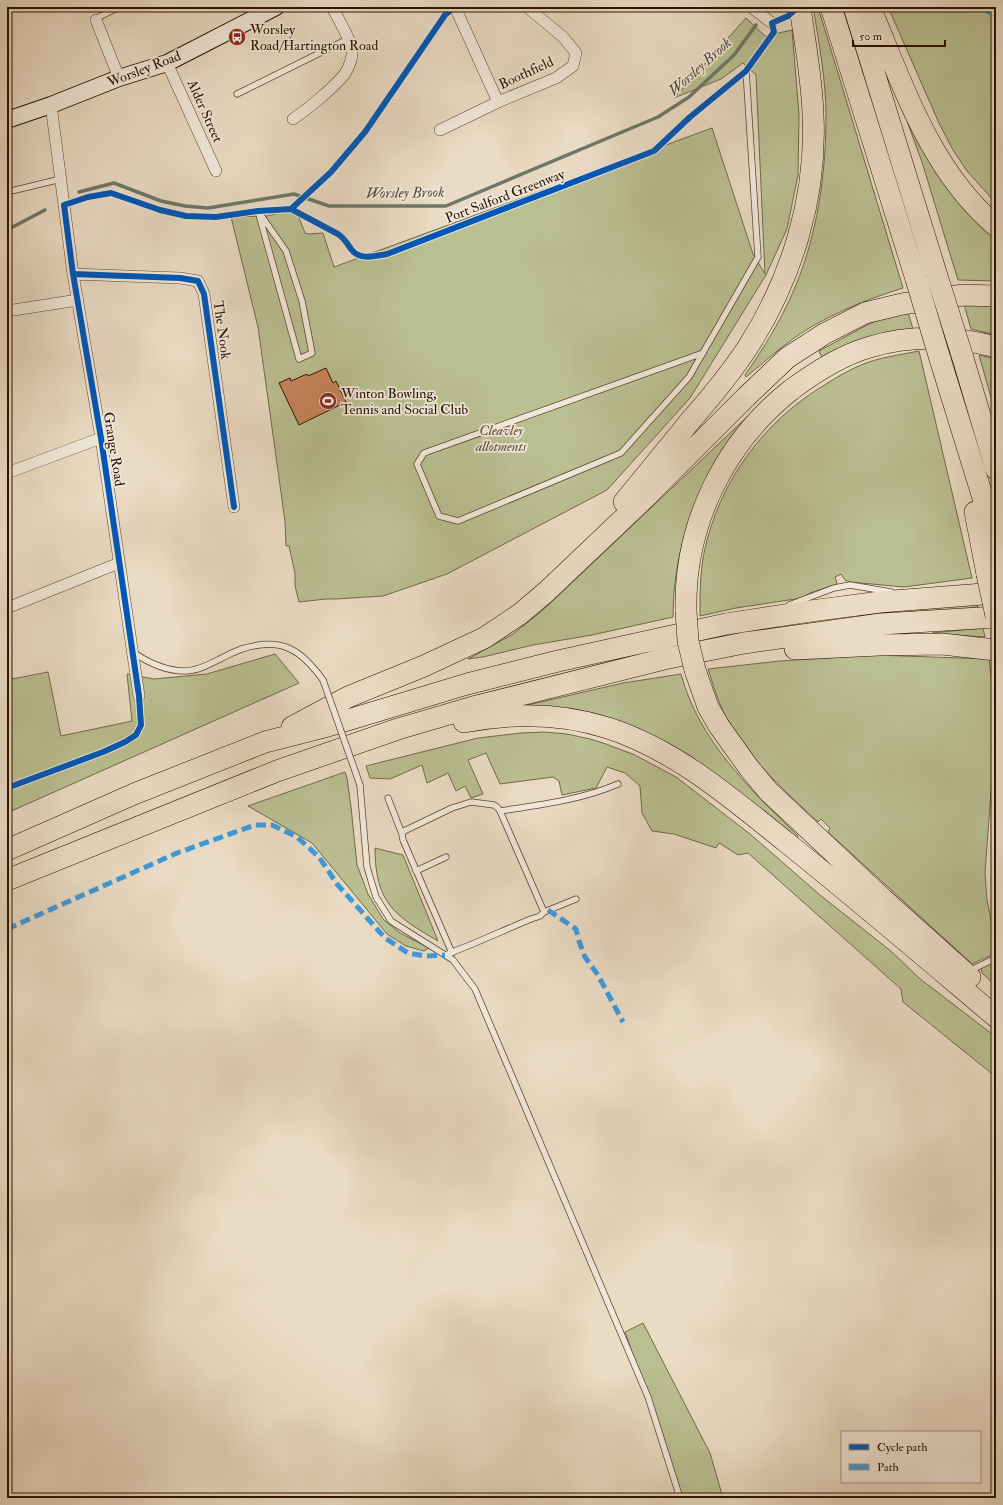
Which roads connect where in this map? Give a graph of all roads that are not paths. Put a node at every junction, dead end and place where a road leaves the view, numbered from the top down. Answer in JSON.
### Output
{"nodes":[{"id":1,"x":119,"y":7,"type":"edge"},
{"id":2,"x":276,"y":7,"type":"edge"},
{"id":3,"x":332,"y":7,"type":"edge"},
{"id":4,"x":455,"y":7,"type":"edge"},
{"id":5,"x":527,"y":7,"type":"edge"},
{"id":6,"x":751,"y":7,"type":"edge"},
{"id":7,"x":831,"y":7,"type":"edge"},
{"id":8,"x":854,"y":7,"type":"edge"},
{"id":9,"x":870,"y":7,"type":"edge"},
{"id":10,"x":794,"y":12,"type":"edge"},
{"id":11,"x":96,"y":20,"type":"joint"},
{"id":12,"x":772,"y":23,"type":"junction"},
{"id":13,"x":348,"y":39,"type":"junction"},
{"id":14,"x":168,"y":62,"type":"junction"},
{"id":15,"x":119,"y":78,"type":"junction"},
{"id":16,"x":238,"y":94,"type":"dead end"},
{"id":17,"x":498,"y":102,"type":"junction"},
{"id":18,"x":51,"y":105,"type":"junction"},
{"id":19,"x":293,"y":119,"type":"dead end"},
{"id":20,"x":7,"y":120,"type":"edge"},
{"id":21,"x":440,"y":130,"type":"dead end"},
{"id":22,"x":216,"y":171,"type":"dead end"},
{"id":23,"x":61,"y":179,"type":"junction"},
{"id":24,"x":7,"y":192,"type":"edge"},
{"id":25,"x":64,"y":205,"type":"junction"},
{"id":26,"x":258,"y":211,"type":"junction"},
{"id":27,"x":996,"y":226,"type":"edge"},
{"id":28,"x":73,"y":274,"type":"junction"},
{"id":29,"x":996,"y":296,"type":"edge"},
{"id":30,"x":78,"y":300,"type":"junction"},
{"id":31,"x":7,"y":311,"type":"edge"},
{"id":32,"x":996,"y":347,"type":"edge"},
{"id":33,"x":703,"y":353,"type":"junction"},
{"id":34,"x":949,"y":388,"type":"junction"},
{"id":35,"x":101,"y":438,"type":"junction"},
{"id":36,"x":996,"y":469,"type":"edge"},
{"id":37,"x":7,"y":473,"type":"edge"},
{"id":38,"x":234,"y":507,"type":"dead end"},
{"id":39,"x":996,"y":540,"type":"edge"},
{"id":40,"x":576,"y":562,"type":"junction"},
{"id":41,"x":119,"y":563,"type":"junction"},
{"id":42,"x":895,"y":593,"type":"dead end"},
{"id":43,"x":996,"y":593,"type":"edge"},
{"id":44,"x":902,"y":594,"type":"dead end"},
{"id":45,"x":924,"y":598,"type":"junction"},
{"id":46,"x":7,"y":608,"type":"edge"},
{"id":47,"x":996,"y":617,"type":"edge"},
{"id":48,"x":760,"y":618,"type":"junction"},
{"id":49,"x":996,"y":650,"type":"edge"},
{"id":50,"x":132,"y":652,"type":"junction"},
{"id":51,"x":664,"y":659,"type":"junction"},
{"id":52,"x":139,"y":696,"type":"dead end"},
{"id":53,"x":265,"y":742,"type":"junction"},
{"id":54,"x":321,"y":756,"type":"junction"},
{"id":55,"x":618,"y":784,"type":"dead end"},
{"id":56,"x":388,"y":798,"type":"dead end"},
{"id":57,"x":500,"y":811,"type":"junction"},
{"id":58,"x":402,"y":834,"type":"junction"},
{"id":59,"x":7,"y":850,"type":"edge"},
{"id":60,"x":446,"y":857,"type":"dead end"},
{"id":61,"x":416,"y":871,"type":"junction"},
{"id":62,"x":7,"y":880,"type":"edge"},
{"id":63,"x":576,"y":899,"type":"dead end"},
{"id":64,"x":544,"y":912,"type":"junction"},
{"id":65,"x":452,"y":953,"type":"junction"},
{"id":66,"x":445,"y":955,"type":"junction"},
{"id":67,"x":996,"y":958,"type":"edge"},
{"id":68,"x":965,"y":973,"type":"junction"},
{"id":69,"x":996,"y":999,"type":"edge"},
{"id":70,"x":996,"y":1017,"type":"edge"},
{"id":71,"x":680,"y":1498,"type":"edge"}],
"edges":[{"from":1,"to":11,"type":"lane"},
{"from":2,"to":14,"type":"main road","name":"Worsley Road"},
{"from":3,"to":13,"type":"street"},
{"from":4,"to":17,"type":"street"},
{"from":5,"to":17,"type":"street","name":"Boothfield"},
{"from":6,"to":12,"type":"street"},
{"from":7,"to":34,"type":"highway","bridge":true},
{"from":8,"to":36,"type":"highway","bridge":true},
{"from":9,"to":27,"type":"highway"},
{"from":10,"to":12,"type":"lane"},
{"from":10,"to":40,"type":"highway"},
{"from":11,"to":15,"type":"street"},
{"from":12,"to":33,"type":"lane"},
{"from":13,"to":16,"type":"lane"},
{"from":13,"to":19,"type":"street"},
{"from":14,"to":15,"type":"main road","name":"Worsley Road"},
{"from":14,"to":22,"type":"street","name":"Alder Street"},
{"from":15,"to":18,"type":"main road","name":"Worsley Road"},
{"from":17,"to":21,"type":"street","name":"Boothfield"},
{"from":18,"to":20,"type":"main road","name":"Worsley Road"},
{"from":18,"to":23,"type":"street","name":"Grange Road"},
{"from":23,"to":24,"type":"lane"},
{"from":23,"to":25,"type":"street","name":"Grange Road"},
{"from":25,"to":26,"type":"lane"},
{"from":25,"to":28,"type":"street","name":"Grange Road"},
{"from":26,"to":26,"type":"lane"},
{"from":28,"to":30,"type":"street","name":"Grange Road"},
{"from":28,"to":38,"type":"street","name":"The Nook"},
{"from":29,"to":40,"type":"highway"},
{"from":30,"to":31,"type":"street"},
{"from":30,"to":35,"type":"street","name":"Grange Road"},
{"from":32,"to":68,"type":"highway","bridge":true},
{"from":33,"to":33,"type":"lane"},
{"from":34,"to":39,"type":"highway"},
{"from":34,"to":47,"type":"highway","bridge":true},
{"from":35,"to":37,"type":"street"},
{"from":35,"to":41,"type":"street","name":"Grange Road"},
{"from":40,"to":53,"type":"highway"},
{"from":41,"to":46,"type":"street"},
{"from":41,"to":50,"type":"street","name":"Grange Road"},
{"from":42,"to":48,"type":"lane"},
{"from":43,"to":45,"type":"highway"},
{"from":44,"to":45,"type":"lane"},
{"from":45,"to":48,"type":"highway"},
{"from":47,"to":51,"type":"highway"},
{"from":48,"to":53,"type":"highway"},
{"from":49,"to":51,"type":"highway"},
{"from":50,"to":52,"type":"street","name":"Grange Road"},
{"from":50,"to":66,"type":"lane","bridge":true},
{"from":51,"to":54,"type":"highway"},
{"from":53,"to":59,"type":"highway"},
{"from":54,"to":62,"type":"highway"},
{"from":54,"to":70,"type":"highway"},
{"from":55,"to":57,"type":"lane"},
{"from":56,"to":58,"type":"lane"},
{"from":57,"to":58,"type":"lane"},
{"from":57,"to":64,"type":"lane"},
{"from":58,"to":61,"type":"lane"},
{"from":60,"to":61,"type":"lane"},
{"from":61,"to":65,"type":"lane"},
{"from":63,"to":64,"type":"lane"},
{"from":64,"to":65,"type":"lane"},
{"from":65,"to":66,"type":"lane"},
{"from":66,"to":71,"type":"lane"},
{"from":67,"to":68,"type":"lane"},
{"from":68,"to":69,"type":"highway"}]}
